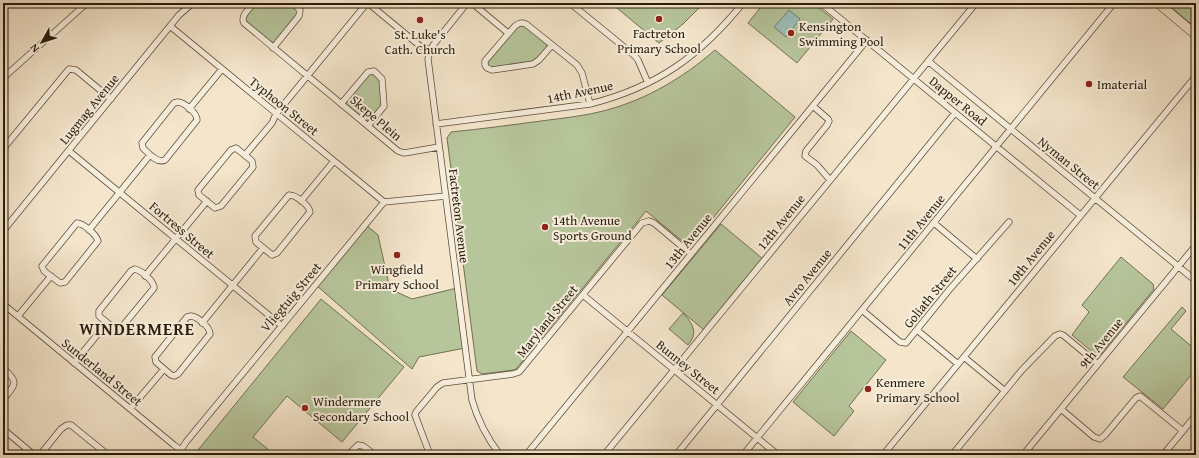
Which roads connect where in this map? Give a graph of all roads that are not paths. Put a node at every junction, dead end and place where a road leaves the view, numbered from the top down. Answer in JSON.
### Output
{"nodes":[{"id":1,"x":88,"y":3,"type":"edge"},
{"id":2,"x":193,"y":3,"type":"edge"},
{"id":3,"x":254,"y":3,"type":"edge"},
{"id":4,"x":293,"y":3,"type":"edge"},
{"id":5,"x":367,"y":3,"type":"edge"},
{"id":6,"x":467,"y":3,"type":"edge"},
{"id":7,"x":472,"y":3,"type":"edge"},
{"id":8,"x":570,"y":3,"type":"edge"},
{"id":9,"x":744,"y":3,"type":"edge"},
{"id":10,"x":821,"y":3,"type":"edge"},
{"id":11,"x":976,"y":3,"type":"edge"},
{"id":12,"x":1114,"y":3,"type":"edge"},
{"id":13,"x":1158,"y":3,"type":"edge"},
{"id":14,"x":170,"y":26,"type":"junction"},
{"id":15,"x":508,"y":33,"type":"junction"},
{"id":16,"x":1196,"y":35,"type":"edge"},
{"id":17,"x":867,"y":40,"type":"junction"},
{"id":18,"x":552,"y":45,"type":"junction"},
{"id":19,"x":273,"y":48,"type":"junction"},
{"id":20,"x":430,"y":50,"type":"junction"},
{"id":21,"x":928,"y":61,"type":"junction"},
{"id":22,"x":222,"y":69,"type":"junction"},
{"id":23,"x":307,"y":76,"type":"junction"},
{"id":24,"x":1196,"y":76,"type":"edge"},
{"id":25,"x":3,"y":78,"type":"edge"},
{"id":26,"x":914,"y":79,"type":"junction"},
{"id":27,"x":648,"y":83,"type":"junction"},
{"id":28,"x":111,"y":99,"type":"junction"},
{"id":29,"x":341,"y":104,"type":"junction"},
{"id":30,"x":590,"y":104,"type":"junction"},
{"id":31,"x":813,"y":106,"type":"junction"},
{"id":32,"x":189,"y":109,"type":"junction"},
{"id":33,"x":955,"y":113,"type":"junction"},
{"id":34,"x":276,"y":114,"type":"junction"},
{"id":35,"x":436,"y":124,"type":"junction"},
{"id":36,"x":368,"y":126,"type":"junction"},
{"id":37,"x":1011,"y":130,"type":"junction"},
{"id":38,"x":439,"y":147,"type":"junction"},
{"id":39,"x":997,"y":147,"type":"junction"},
{"id":40,"x":3,"y":149,"type":"edge"},
{"id":41,"x":69,"y":151,"type":"junction"},
{"id":42,"x":150,"y":155,"type":"junction"},
{"id":43,"x":245,"y":155,"type":"junction"},
{"id":44,"x":334,"y":161,"type":"junction"},
{"id":45,"x":830,"y":180,"type":"junction"},
{"id":46,"x":120,"y":193,"type":"junction"},
{"id":47,"x":446,"y":196,"type":"junction"},
{"id":48,"x":1095,"y":198,"type":"junction"},
{"id":49,"x":207,"y":201,"type":"junction"},
{"id":50,"x":301,"y":201,"type":"junction"},
{"id":51,"x":384,"y":202,"type":"junction"},
{"id":52,"x":1080,"y":215,"type":"junction"},
{"id":53,"x":1009,"y":222,"type":"dead end"},
{"id":54,"x":934,"y":223,"type":"junction"},
{"id":55,"x":89,"y":230,"type":"junction"},
{"id":56,"x":3,"y":231,"type":"edge"},
{"id":57,"x":176,"y":239,"type":"junction"},
{"id":58,"x":1196,"y":245,"type":"edge"},
{"id":59,"x":263,"y":248,"type":"junction"},
{"id":60,"x":691,"y":254,"type":"junction"},
{"id":61,"x":977,"y":259,"type":"junction"},
{"id":62,"x":1178,"y":266,"type":"junction"},
{"id":63,"x":51,"y":276,"type":"junction"},
{"id":64,"x":145,"y":276,"type":"junction"},
{"id":65,"x":1196,"y":281,"type":"edge"},
{"id":66,"x":232,"y":285,"type":"junction"},
{"id":67,"x":583,"y":295,"type":"junction"},
{"id":68,"x":3,"y":304,"type":"edge"},
{"id":69,"x":862,"y":310,"type":"junction"},
{"id":70,"x":18,"y":316,"type":"junction"},
{"id":71,"x":107,"y":323,"type":"junction"},
{"id":72,"x":202,"y":323,"type":"junction"},
{"id":73,"x":282,"y":326,"type":"junction"},
{"id":74,"x":916,"y":330,"type":"junction"},
{"id":75,"x":627,"y":331,"type":"junction"},
{"id":76,"x":964,"y":357,"type":"junction"},
{"id":77,"x":74,"y":363,"type":"junction"},
{"id":78,"x":958,"y":364,"type":"junction"},
{"id":79,"x":1098,"y":364,"type":"junction"},
{"id":80,"x":3,"y":368,"type":"edge"},
{"id":81,"x":164,"y":369,"type":"junction"},
{"id":82,"x":674,"y":370,"type":"junction"},
{"id":83,"x":469,"y":380,"type":"junction"},
{"id":84,"x":1005,"y":391,"type":"junction"},
{"id":85,"x":3,"y":400,"type":"edge"},
{"id":86,"x":717,"y":405,"type":"junction"},
{"id":87,"x":130,"y":409,"type":"junction"},
{"id":88,"x":1061,"y":409,"type":"junction"},
{"id":89,"x":1196,"y":415,"type":"edge"},
{"id":90,"x":3,"y":429,"type":"edge"},
{"id":91,"x":1183,"y":431,"type":"junction"},
{"id":92,"x":757,"y":438,"type":"junction"},
{"id":93,"x":179,"y":452,"type":"edge"},
{"id":94,"x":1025,"y":453,"type":"edge"},
{"id":95,"x":34,"y":455,"type":"edge"},
{"id":96,"x":40,"y":455,"type":"edge"},
{"id":97,"x":108,"y":455,"type":"edge"},
{"id":98,"x":188,"y":455,"type":"edge"},
{"id":99,"x":348,"y":455,"type":"edge"},
{"id":100,"x":374,"y":455,"type":"edge"},
{"id":101,"x":430,"y":455,"type":"edge"},
{"id":102,"x":500,"y":455,"type":"edge"},
{"id":103,"x":526,"y":455,"type":"edge"},
{"id":104,"x":604,"y":455,"type":"edge"},
{"id":105,"x":676,"y":455,"type":"edge"},
{"id":106,"x":743,"y":455,"type":"edge"},
{"id":107,"x":778,"y":455,"type":"edge"},
{"id":108,"x":883,"y":455,"type":"edge"},
{"id":109,"x":952,"y":455,"type":"edge"},
{"id":110,"x":1032,"y":455,"type":"edge"},
{"id":111,"x":1163,"y":455,"type":"edge"}],
"edges":[{"from":1,"to":25,"type":"street"},
{"from":2,"to":14,"type":"street","name":"Lugmag Avenue"},
{"from":3,"to":19,"type":"street","name":"Skepe Plein"},
{"from":4,"to":19,"type":"street"},
{"from":5,"to":20,"type":"street"},
{"from":5,"to":23,"type":"street"},
{"from":6,"to":20,"type":"street"},
{"from":7,"to":15,"type":"street"},
{"from":8,"to":27,"type":"street"},
{"from":9,"to":27,"type":"street","name":"14th Avenue"},
{"from":10,"to":17,"type":"street","name":"Dapper Road"},
{"from":11,"to":21,"type":"street","name":"12th Avenue"},
{"from":12,"to":37,"type":"street","name":"11th Avenue"},
{"from":13,"to":16,"type":"main road"},
{"from":14,"to":22,"type":"street","name":"Typhoon Street"},
{"from":14,"to":28,"type":"street","name":"Lugmag Avenue"},
{"from":15,"to":18,"type":"street"},
{"from":15,"to":18,"type":"street"},
{"from":17,"to":26,"type":"street","name":"Dapper Road"},
{"from":17,"to":31,"type":"street","name":"13th Avenue"},
{"from":18,"to":30,"type":"street"},
{"from":19,"to":23,"type":"street","name":"Skepe Plein"},
{"from":20,"to":35,"type":"street","name":"Factreton Avenue"},
{"from":21,"to":26,"type":"street","name":"12th Avenue"},
{"from":21,"to":37,"type":"street","name":"Nyman Street"},
{"from":22,"to":32,"type":"street"},
{"from":22,"to":34,"type":"street","name":"Typhoon Street"},
{"from":23,"to":29,"type":"street","name":"Skepe Plein"},
{"from":23,"to":34,"type":"street"},
{"from":24,"to":48,"type":"street","name":"10th Avenue"},
{"from":26,"to":33,"type":"street","name":"Dapper Road"},
{"from":26,"to":45,"type":"street","name":"12th Avenue"},
{"from":27,"to":30,"type":"street","name":"14th Avenue"},
{"from":28,"to":40,"type":"street"},
{"from":28,"to":41,"type":"street","name":"Lugmag Avenue"},
{"from":29,"to":36,"type":"street","name":"Skepe Plein"},
{"from":29,"to":36,"type":"street"},
{"from":30,"to":35,"type":"street","name":"14th Avenue"},
{"from":31,"to":45,"type":"street"},
{"from":31,"to":60,"type":"street","name":"13th Avenue"},
{"from":32,"to":42,"type":"street"},
{"from":32,"to":42,"type":"street"},
{"from":33,"to":39,"type":"street","name":"Dapper Road"},
{"from":33,"to":86,"type":"street","name":"Avro Avenue"},
{"from":34,"to":43,"type":"street"},
{"from":34,"to":44,"type":"street","name":"Typhoon Street"},
{"from":35,"to":38,"type":"street","name":"Factreton Avenue"},
{"from":36,"to":38,"type":"street","name":"Skepe Plein"},
{"from":37,"to":39,"type":"street","name":"11th Avenue"},
{"from":37,"to":48,"type":"street","name":"Nyman Street"},
{"from":38,"to":47,"type":"street","name":"Factreton Avenue"},
{"from":39,"to":52,"type":"street","name":"Dapper Road"},
{"from":39,"to":54,"type":"street","name":"11th Avenue"},
{"from":41,"to":46,"type":"street","name":"Fortress Street"},
{"from":41,"to":56,"type":"street","name":"Lugmag Avenue"},
{"from":42,"to":46,"type":"street"},
{"from":43,"to":49,"type":"street"},
{"from":43,"to":49,"type":"street"},
{"from":44,"to":50,"type":"street"},
{"from":44,"to":51,"type":"street","name":"Typhoon Street"},
{"from":45,"to":82,"type":"street","name":"12th Avenue"},
{"from":46,"to":55,"type":"street"},
{"from":46,"to":57,"type":"street","name":"Fortress Street"},
{"from":47,"to":51,"type":"street"},
{"from":47,"to":83,"type":"street","name":"Factreton Avenue"},
{"from":48,"to":52,"type":"street","name":"10th Avenue"},
{"from":48,"to":62,"type":"street","name":"Nyman Street"},
{"from":49,"to":57,"type":"street"},
{"from":50,"to":59,"type":"street"},
{"from":50,"to":59,"type":"street"},
{"from":51,"to":73,"type":"street","name":"Vliegtuig Street"},
{"from":52,"to":76,"type":"street","name":"10th Avenue"},
{"from":53,"to":61,"type":"street","name":"Goliath Street"},
{"from":54,"to":61,"type":"street"},
{"from":54,"to":69,"type":"street","name":"11th Avenue"},
{"from":55,"to":63,"type":"street"},
{"from":55,"to":63,"type":"street"},
{"from":57,"to":64,"type":"street"},
{"from":57,"to":66,"type":"street","name":"Fortress Street"},
{"from":58,"to":62,"type":"street","name":"9th Avenue"},
{"from":59,"to":66,"type":"street"},
{"from":60,"to":67,"type":"street","name":"Maryland Street"},
{"from":60,"to":75,"type":"street","name":"13th Avenue"},
{"from":61,"to":74,"type":"street","name":"Goliath Street"},
{"from":62,"to":65,"type":"street","name":"Nyman Street"},
{"from":62,"to":79,"type":"street","name":"9th Avenue"},
{"from":63,"to":70,"type":"street"},
{"from":64,"to":71,"type":"street"},
{"from":64,"to":71,"type":"street"},
{"from":66,"to":72,"type":"street"},
{"from":66,"to":73,"type":"street","name":"Fortress Street"},
{"from":67,"to":75,"type":"street","name":"Bunney Street"},
{"from":67,"to":83,"type":"street","name":"Maryland Street"},
{"from":68,"to":70,"type":"street","name":"Sunderland Street"},
{"from":69,"to":74,"type":"street","name":"Goliath Street"},
{"from":69,"to":92,"type":"street","name":"11th Avenue"},
{"from":70,"to":77,"type":"street","name":"Sunderland Street"},
{"from":71,"to":77,"type":"street"},
{"from":72,"to":81,"type":"street"},
{"from":72,"to":81,"type":"street"},
{"from":73,"to":93,"type":"street","name":"Vliegtuig Street"},
{"from":74,"to":78,"type":"street"},
{"from":75,"to":82,"type":"street","name":"Bunney Street"},
{"from":75,"to":103,"type":"street","name":"13th Avenue"},
{"from":76,"to":78,"type":"street","name":"10th Avenue"},
{"from":76,"to":84,"type":"street"},
{"from":77,"to":87,"type":"street","name":"Sunderland Street"},
{"from":78,"to":108,"type":"street","name":"10th Avenue"},
{"from":79,"to":84,"type":"street"},
{"from":79,"to":88,"type":"street","name":"9th Avenue"},
{"from":80,"to":85,"type":"street"},
{"from":81,"to":87,"type":"street"},
{"from":82,"to":86,"type":"street","name":"Bunney Street"},
{"from":82,"to":104,"type":"street","name":"12th Avenue"},
{"from":83,"to":101,"type":"street","name":"Maryland Street"},
{"from":83,"to":102,"type":"street","name":"Factreton Avenue"},
{"from":84,"to":109,"type":"street"},
{"from":86,"to":92,"type":"street","name":"Bunney Street"},
{"from":86,"to":105,"type":"street","name":"Avro Avenue"},
{"from":87,"to":93,"type":"street","name":"Sunderland Street"},
{"from":88,"to":91,"type":"street"},
{"from":88,"to":94,"type":"street","name":"9th Avenue"},
{"from":89,"to":91,"type":"street"},
{"from":90,"to":95,"type":"street"},
{"from":91,"to":111,"type":"street"},
{"from":92,"to":106,"type":"street","name":"11th Avenue"},
{"from":92,"to":107,"type":"street","name":"Bunney Street"},
{"from":93,"to":98,"type":"street","name":"Sunderland Street"},
{"from":94,"to":110,"type":"street"},
{"from":96,"to":97,"type":"street"},
{"from":99,"to":100,"type":"street"}]}
